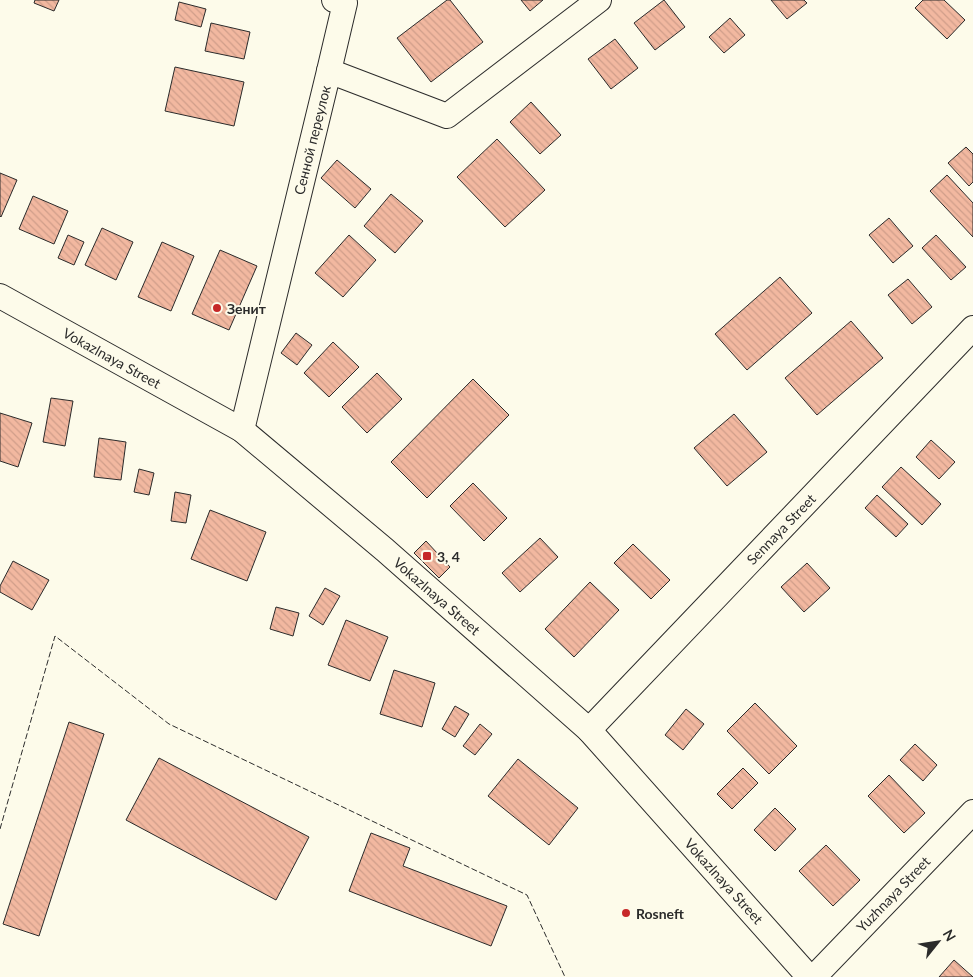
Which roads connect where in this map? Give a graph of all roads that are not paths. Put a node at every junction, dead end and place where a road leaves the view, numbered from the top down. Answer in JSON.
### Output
{"nodes":[{"id":1,"x":334,"y":0,"type":"edge"},
{"id":2,"x":599,"y":0,"type":"edge"},
{"id":3,"x":329,"y":71,"type":"junction"},
{"id":4,"x":0,"y":296,"type":"edge"},
{"id":5,"x":973,"y":328,"type":"edge"},
{"id":6,"x":242,"y":430,"type":"junction"},
{"id":7,"x":589,"y":730,"type":"junction"},
{"id":8,"x":973,"y":812,"type":"edge"},
{"id":9,"x":809,"y":977,"type":"edge"},
{"id":10,"x":814,"y":977,"type":"edge"}],
"edges":[{"from":1,"to":3,"type":"street"},
{"from":2,"to":3,"type":"street","name":"Сенной переулок"},
{"from":3,"to":6,"type":"street","name":"Сенной переулок"},
{"from":4,"to":6,"type":"street","name":"Vokazlnaya Street"},
{"from":5,"to":7,"type":"street","name":"Sennaya Street"},
{"from":6,"to":7,"type":"street","name":"Vokazlnaya Street"},
{"from":7,"to":9,"type":"street","name":"Vokazlnaya Street"},
{"from":8,"to":10,"type":"street","name":"Yuzhnaya Street"}]}
